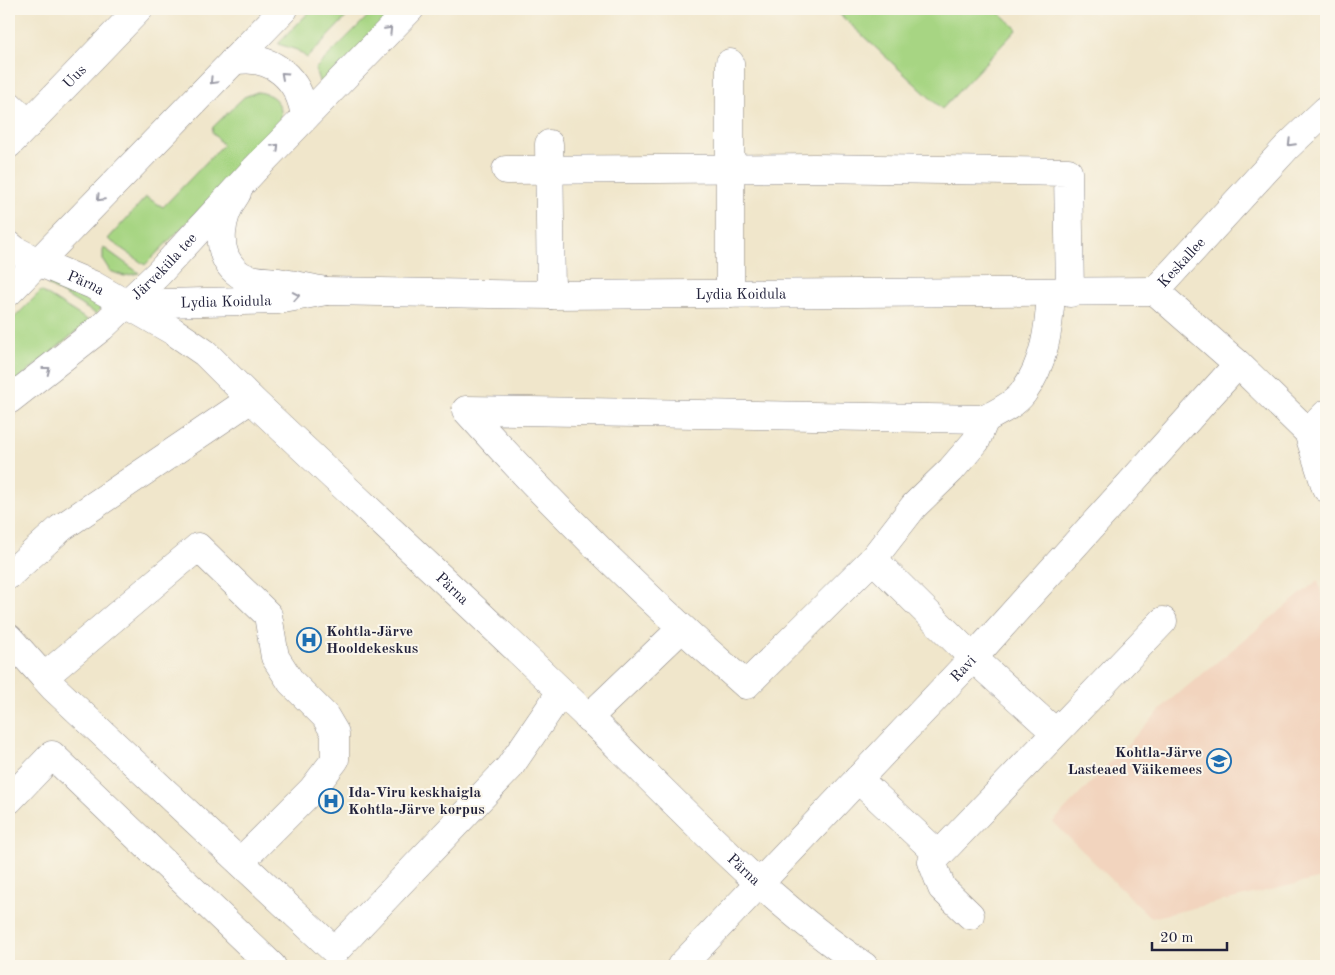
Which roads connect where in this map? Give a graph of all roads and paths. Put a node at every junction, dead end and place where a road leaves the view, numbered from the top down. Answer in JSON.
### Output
{"nodes":[{"id":1,"x":139,"y":9,"type":"edge"},
{"id":2,"x":284,"y":9,"type":"edge"},
{"id":3,"x":410,"y":9,"type":"edge"},
{"id":4,"x":233,"y":61,"type":"junction"},
{"id":5,"x":730,"y":63,"type":"dead end"},
{"id":6,"x":9,"y":105,"type":"edge"},
{"id":7,"x":1326,"y":110,"type":"edge"},
{"id":8,"x":305,"y":117,"type":"junction"},
{"id":9,"x":29,"y":124,"type":"junction"},
{"id":10,"x":9,"y":144,"type":"edge"},
{"id":11,"x":549,"y":157,"type":"junction"},
{"id":12,"x":730,"y":168,"type":"junction"},
{"id":13,"x":254,"y":169,"type":"junction"},
{"id":14,"x":506,"y":170,"type":"dead end"},
{"id":15,"x":20,"y":252,"type":"edge"},
{"id":16,"x":1155,"y":291,"type":"junction"},
{"id":17,"x":9,"y":292,"type":"edge"},
{"id":18,"x":326,"y":292,"type":"junction"},
{"id":19,"x":1060,"y":293,"type":"junction"},
{"id":20,"x":730,"y":294,"type":"junction"},
{"id":21,"x":551,"y":295,"type":"junction"},
{"id":22,"x":126,"y":304,"type":"junction"},
{"id":23,"x":1238,"y":364,"type":"junction"},
{"id":24,"x":251,"y":399,"type":"junction"},
{"id":25,"x":9,"y":400,"type":"edge"},
{"id":26,"x":985,"y":419,"type":"junction"},
{"id":27,"x":1317,"y":423,"type":"edge"},
{"id":28,"x":1326,"y":488,"type":"edge"},
{"id":29,"x":873,"y":559,"type":"junction"},
{"id":30,"x":9,"y":575,"type":"edge"},
{"id":31,"x":1163,"y":621,"type":"dead end"},
{"id":32,"x":681,"y":629,"type":"junction"},
{"id":33,"x":9,"y":638,"type":"edge"},
{"id":34,"x":973,"y":658,"type":"junction"},
{"id":35,"x":44,"y":676,"type":"junction"},
{"id":36,"x":562,"y":692,"type":"junction"},
{"id":37,"x":588,"y":718,"type":"junction"},
{"id":38,"x":1055,"y":732,"type":"junction"},
{"id":39,"x":858,"y":779,"type":"junction"},
{"id":40,"x":9,"y":800,"type":"edge"},
{"id":41,"x":938,"y":854,"type":"junction"},
{"id":42,"x":240,"y":862,"type":"junction"},
{"id":43,"x":758,"y":883,"type":"junction"},
{"id":44,"x":970,"y":915,"type":"dead end"},
{"id":45,"x":328,"y":959,"type":"edge"},
{"id":46,"x":272,"y":966,"type":"edge"},
{"id":47,"x":681,"y":966,"type":"edge"},
{"id":48,"x":864,"y":966,"type":"edge"}],
"edges":[{"from":1,"to":9,"type":"street","name":"Uus"},
{"from":2,"to":4,"type":"street"},
{"from":8,"to":3,"type":"street","name":"Järveküla tee","one_way":true},
{"from":8,"to":4,"type":"street","one_way":true},
{"from":4,"to":15,"type":"street","one_way":true},
{"from":5,"to":12,"type":"street"},
{"from":6,"to":9,"type":"street"},
{"from":7,"to":16,"type":"street","name":"Keskallee","one_way":true},
{"from":13,"to":8,"type":"street","name":"Järveküla tee","one_way":true},
{"from":9,"to":10,"type":"street","name":"Uus"},
{"from":11,"to":12,"type":"street"},
{"from":11,"to":14,"type":"street"},
{"from":11,"to":21,"type":"street"},
{"from":12,"to":19,"type":"street"},
{"from":12,"to":20,"type":"street"},
{"from":13,"to":18,"type":"street","name":"Lydia Koidula"},
{"from":13,"to":22,"type":"street","name":"Järveküla tee"},
{"from":15,"to":17,"type":"street"},
{"from":15,"to":22,"type":"street","name":"Pärna"},
{"from":16,"to":19,"type":"street","name":"Lydia Koidula"},
{"from":16,"to":23,"type":"street","name":"Keskallee"},
{"from":18,"to":21,"type":"street","name":"Lydia Koidula"},
{"from":22,"to":18,"type":"street","name":"Lydia Koidula","one_way":true},
{"from":19,"to":20,"type":"street","name":"Lydia Koidula"},
{"from":19,"to":26,"type":"street"},
{"from":20,"to":21,"type":"street","name":"Lydia Koidula"},
{"from":22,"to":24,"type":"street","name":"Pärna"},
{"from":25,"to":22,"type":"street","name":"Järveküla tee","one_way":true},
{"from":23,"to":27,"type":"street","name":"Keskallee"},
{"from":23,"to":34,"type":"street","name":"Ravi"},
{"from":24,"to":30,"type":"street"},
{"from":24,"to":36,"type":"street","name":"Pärna"},
{"from":26,"to":29,"type":"street"},
{"from":26,"to":32,"type":"street"},
{"from":27,"to":28,"type":"street"},
{"from":29,"to":32,"type":"street"},
{"from":29,"to":34,"type":"street"},
{"from":31,"to":38,"type":"street"},
{"from":32,"to":37,"type":"street"},
{"from":33,"to":35,"type":"street"},
{"from":34,"to":38,"type":"street"},
{"from":34,"to":39,"type":"street","name":"Ravi"},
{"from":35,"to":42,"type":"street"},
{"from":35,"to":42,"type":"street"},
{"from":36,"to":37,"type":"street","name":"Pärna"},
{"from":36,"to":45,"type":"street"},
{"from":37,"to":43,"type":"street","name":"Pärna"},
{"from":38,"to":41,"type":"street"},
{"from":39,"to":41,"type":"street"},
{"from":39,"to":43,"type":"street","name":"Ravi"},
{"from":40,"to":46,"type":"street"},
{"from":41,"to":44,"type":"street"},
{"from":42,"to":45,"type":"street"},
{"from":43,"to":47,"type":"street","name":"Ravi"},
{"from":43,"to":48,"type":"street","name":"Pärna"}]}
